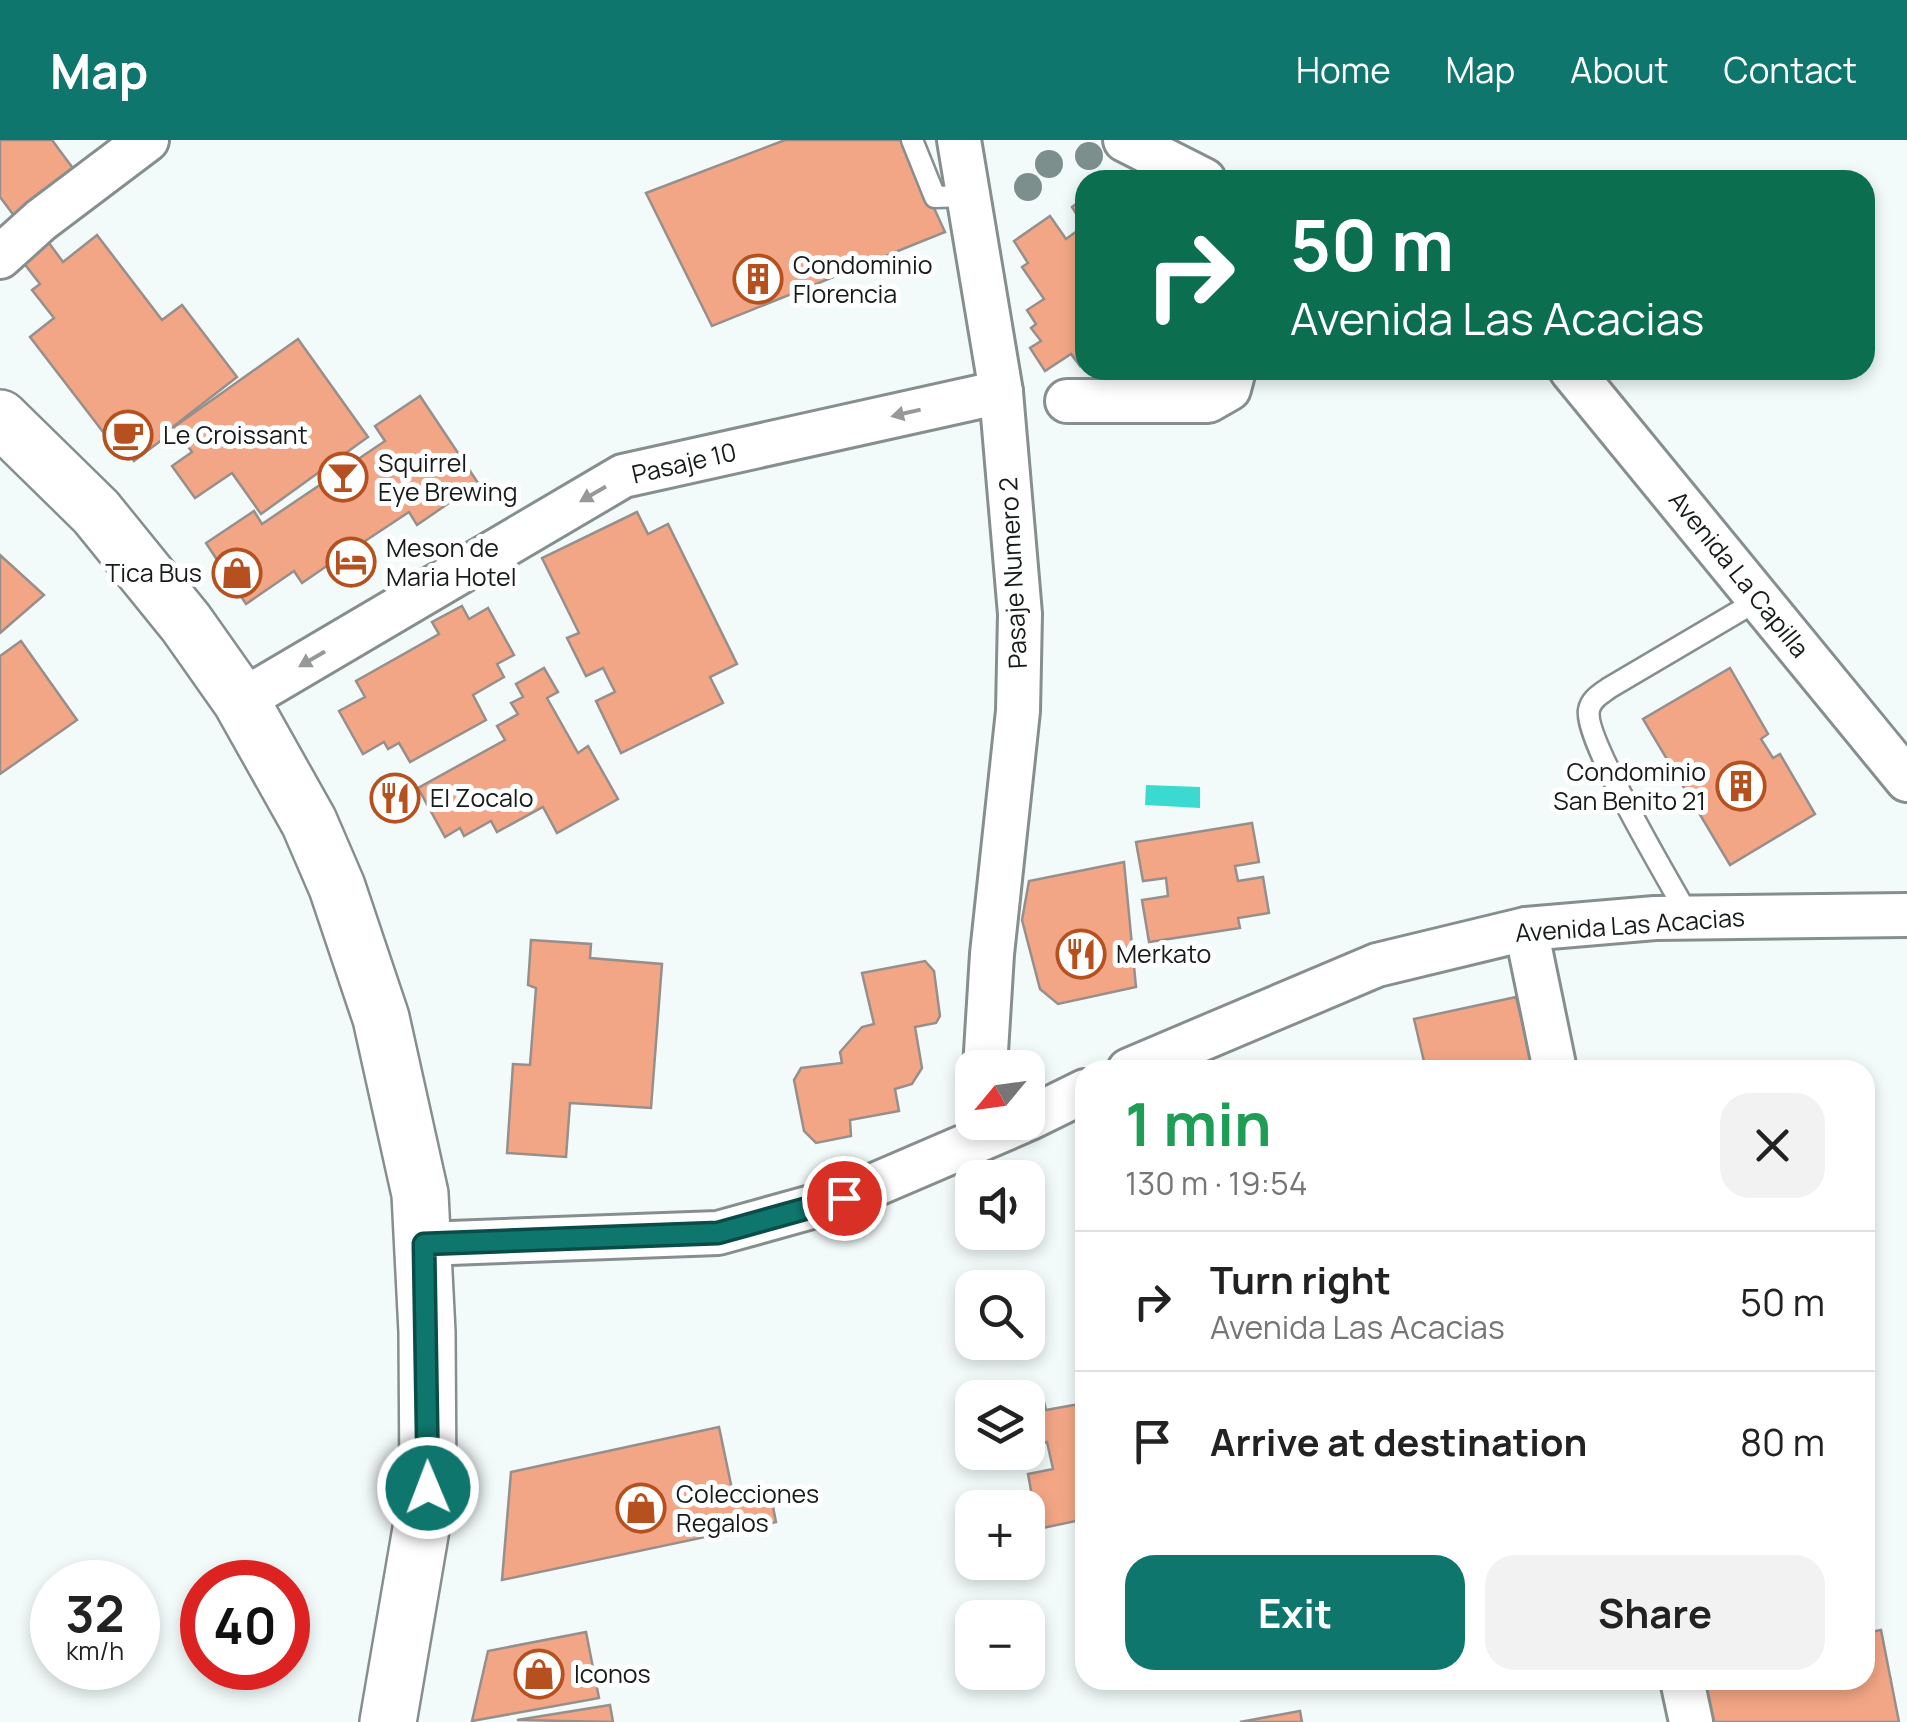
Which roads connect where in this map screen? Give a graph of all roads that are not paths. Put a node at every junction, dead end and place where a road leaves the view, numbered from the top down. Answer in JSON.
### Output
{"nodes":[{"id":1,"x":147,"y":140,"type":"edge"},
{"id":2,"x":912,"y":140,"type":"edge"},
{"id":3,"x":959,"y":140,"type":"edge"},
{"id":4,"x":1125,"y":140,"type":"edge"},
{"id":5,"x":1184,"y":170,"type":"edge"},
{"id":6,"x":968,"y":196,"type":"junction"},
{"id":7,"x":0,"y":258,"type":"edge"},
{"id":8,"x":1231,"y":380,"type":"edge"},
{"id":9,"x":1579,"y":380,"type":"edge"},
{"id":10,"x":1001,"y":392,"type":"junction"},
{"id":11,"x":1068,"y":401,"type":"dead end"},
{"id":12,"x":0,"y":418,"type":"edge"},
{"id":13,"x":1760,"y":599,"type":"junction"},
{"id":14,"x":241,"y":701,"type":"junction"},
{"id":15,"x":1907,"y":780,"type":"edge"},
{"id":16,"x":1907,"y":882,"type":"edge"},
{"id":17,"x":1855,"y":914,"type":"junction"},
{"id":18,"x":1907,"y":915,"type":"edge"},
{"id":19,"x":1689,"y":917,"type":"junction"},
{"id":20,"x":1526,"y":928,"type":"junction"},
{"id":21,"x":986,"y":1050,"type":"edge"},
{"id":22,"x":1153,"y":1060,"type":"edge"},
{"id":23,"x":1553,"y":1060,"type":"edge"},
{"id":24,"x":1075,"y":1096,"type":"edge"},
{"id":25,"x":1045,"y":1111,"type":"edge"},
{"id":26,"x":964,"y":1140,"type":"edge"},
{"id":27,"x":424,"y":1244,"type":"junction"},
{"id":28,"x":1684,"y":1690,"type":"edge"},
{"id":29,"x":388,"y":1722,"type":"edge"},
{"id":30,"x":1691,"y":1722,"type":"edge"}],
"edges":[{"from":1,"to":7,"type":"street"},
{"from":2,"to":6,"type":"lane"},
{"from":3,"to":6,"type":"street","name":"Pasaje Numero 2"},
{"from":4,"to":5,"type":"street"},
{"from":6,"to":10,"type":"street","name":"Pasaje Numero 2"},
{"from":8,"to":11,"type":"street"},
{"from":9,"to":13,"type":"street","name":"Avenida La Capilla"},
{"from":10,"to":14,"type":"street","name":"Pasaje 10","one_way":true},
{"from":10,"to":21,"type":"street","name":"Pasaje Numero 2"},
{"from":12,"to":14,"type":"street"},
{"from":13,"to":15,"type":"street","name":"Avenida La Capilla"},
{"from":13,"to":19,"type":"lane"},
{"from":14,"to":27,"type":"street"},
{"from":16,"to":17,"type":"street"},
{"from":17,"to":18,"type":"street","name":"Avenida Las Acacias"},
{"from":17,"to":19,"type":"street","name":"Avenida Las Acacias"},
{"from":19,"to":20,"type":"street","name":"Avenida Las Acacias"},
{"from":20,"to":22,"type":"street","name":"Avenida Las Acacias"},
{"from":20,"to":23,"type":"street"},
{"from":24,"to":25,"type":"street"},
{"from":26,"to":27,"type":"street"},
{"from":27,"to":29,"type":"street"},
{"from":28,"to":30,"type":"street"}]}
